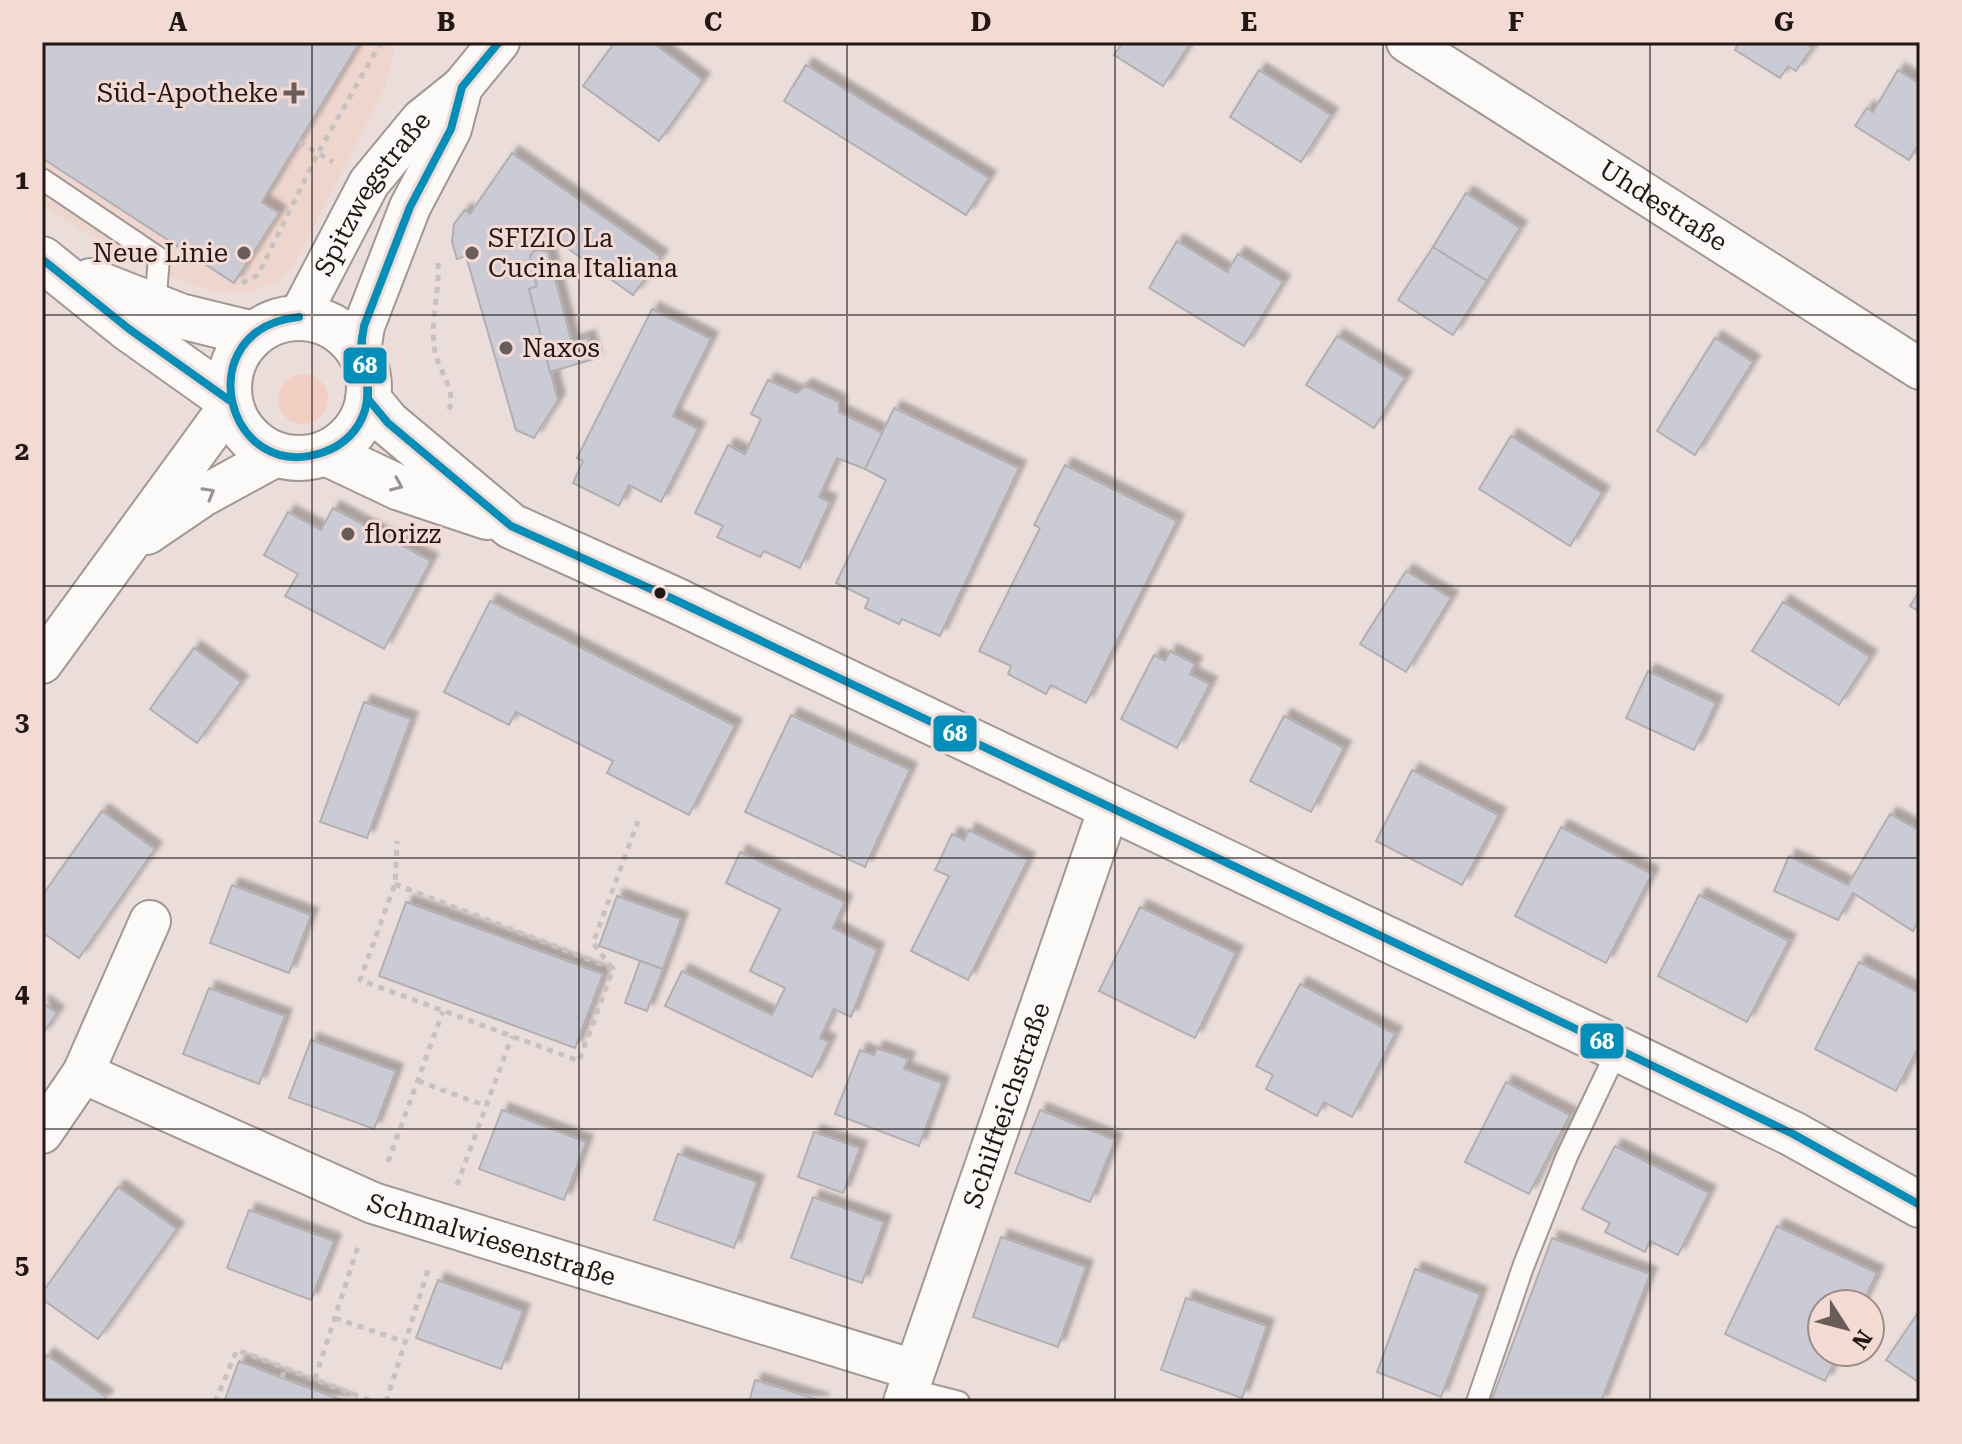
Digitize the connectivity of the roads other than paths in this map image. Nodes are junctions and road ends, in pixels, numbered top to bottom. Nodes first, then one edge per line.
1 (499, 42) edge
2 (1407, 42) edge
3 (462, 87) junction
4 (42, 179) edge
5 (48, 263) edge
6 (155, 306) junction
7 (299, 317) junction
8 (253, 334) junction
9 (360, 352) junction
10 (1920, 369) edge
11 (368, 399) junction
12 (230, 403) junction
13 (326, 453) junction
14 (278, 455) junction
15 (511, 526) junction
16 (121, 552) junction
17 (42, 663) edge
18 (1109, 808) junction
19 (150, 921) dead end
20 (1618, 1049) junction
21 (83, 1073) junction
22 (42, 1133) edge
23 (1920, 1205) edge
24 (909, 1387) edge
25 (959, 1402) edge
26 (1477, 1402) edge

1 - 3 street
2 - 10 street, Uhdestraße
3 - 7 street, Spitzwegstraße
3 - 9 street
4 - 6 lane
5 - 6 street
5 - 12 street
6 - 8 street
7 - 8 street
7 - 9 street
8 - 12 street
9 - 11 street
11 - 13 street
11 - 15 street
12 - 14 street
12 - 16 street
13 - 14 street
13 -> 15 street
16 -> 14 street
15 - 18 street
16 - 17 street
18 - 20 street
18 - 24 street, Schilfteichstraße
19 - 21 street
20 - 23 street
20 - 26 lane
21 - 22 street
21 - 24 street, Schmalwiesenstraße
24 - 25 lane

